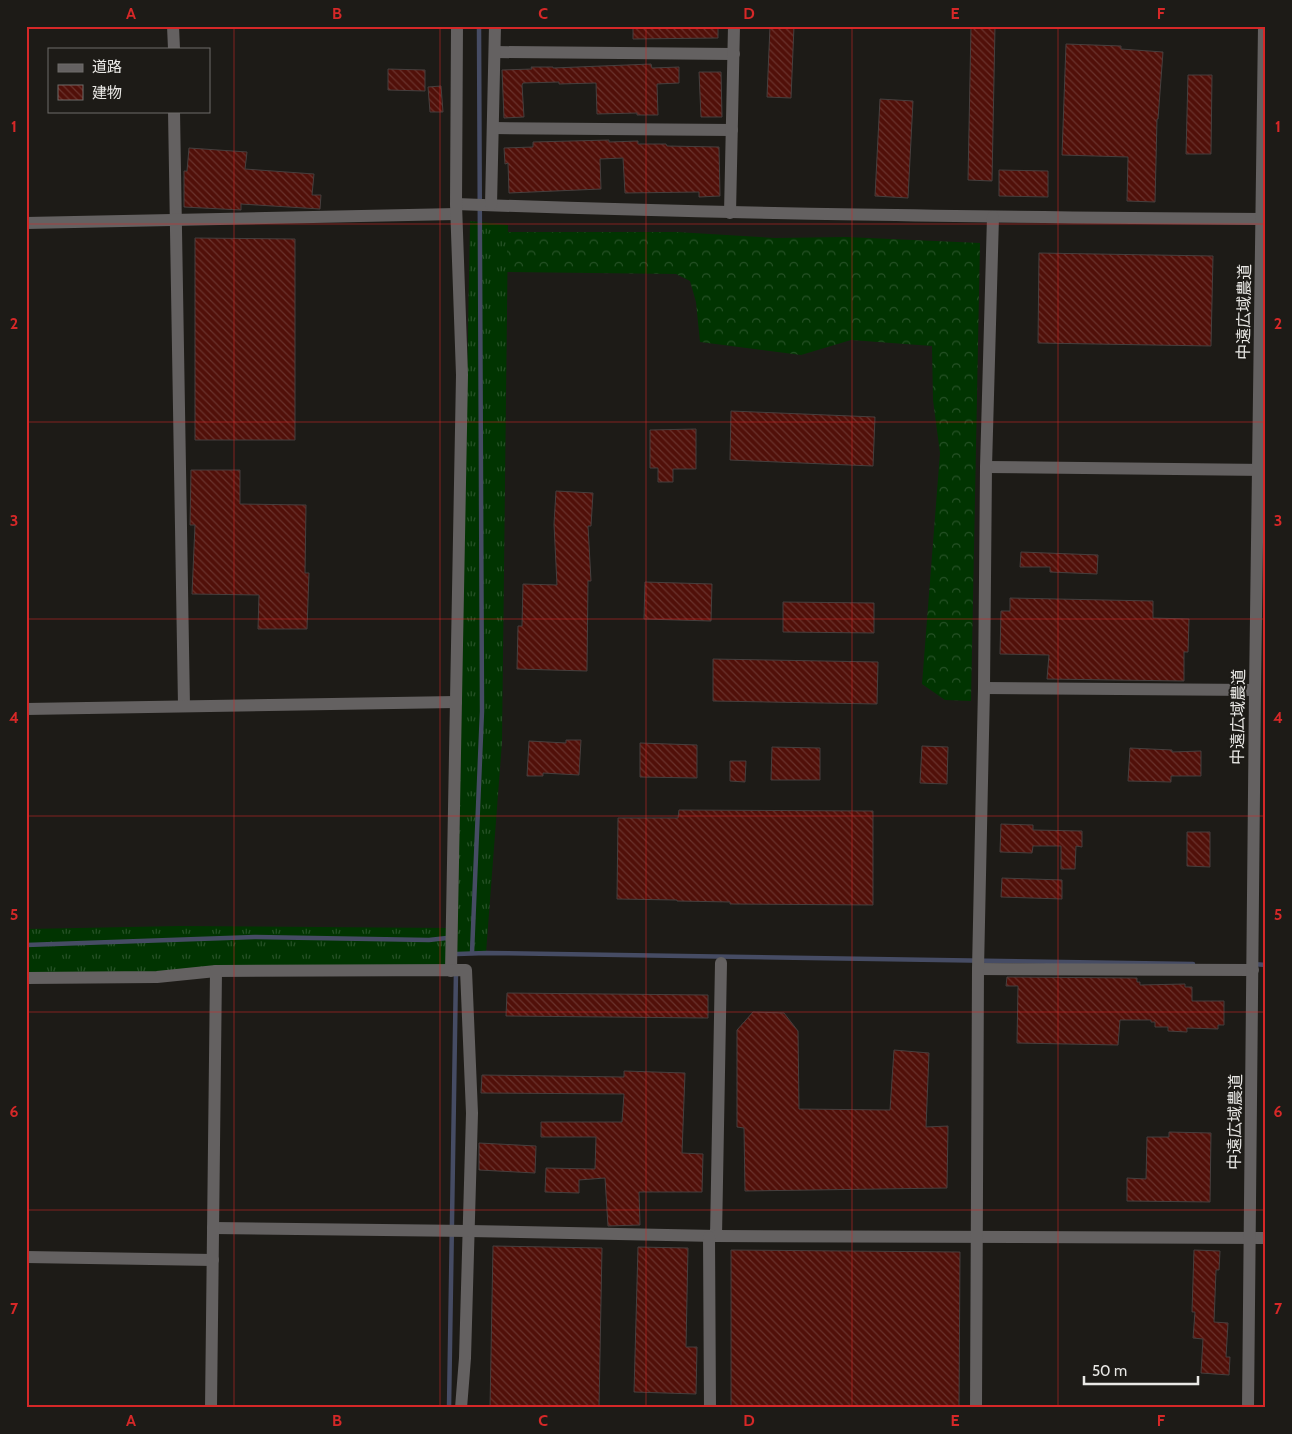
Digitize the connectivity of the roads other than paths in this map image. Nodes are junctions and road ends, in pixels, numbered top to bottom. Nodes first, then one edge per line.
1 (173, 26) edge
2 (457, 26) edge
3 (495, 26) edge
4 (734, 26) edge
5 (1264, 26) edge
6 (174, 48) edge
7 (495, 52) junction
8 (734, 54) junction
9 (174, 112) edge
10 (493, 128) junction
11 (732, 130) junction
12 (492, 205) junction
13 (456, 209) junction
14 (730, 213) junction
15 (993, 217) junction
16 (1262, 219) junction
17 (176, 221) junction
18 (26, 223) edge
19 (986, 467) junction
20 (1262, 470) edge
21 (984, 688) junction
22 (1255, 690) junction
23 (456, 702) junction
24 (184, 706) junction
25 (26, 709) edge
26 (721, 963) dead end
27 (978, 969) junction
28 (216, 971) junction
29 (451, 971) junction
30 (1257, 977) edge
31 (26, 978) edge
32 (213, 1228) junction
33 (469, 1230) junction
34 (976, 1236) junction
35 (712, 1237) junction
36 (1249, 1238) junction
37 (1266, 1238) edge
38 (26, 1257) edge
39 (213, 1260) junction
40 (212, 1408) edge
41 (461, 1408) edge
42 (710, 1408) edge
43 (976, 1408) edge
44 (1248, 1408) edge

1 - 6 street
2 - 13 street
3 - 7 street
4 - 8 street
5 - 16 street, 中遠広域農道
7 - 8 street
7 - 10 street
8 - 11 street
9 - 17 street
10 - 11 street
10 - 12 street
11 - 14 street
12 - 13 street
12 - 14 street
13 - 17 street
13 - 23 street
14 - 15 street
15 - 16 street
15 - 19 street
16 - 20 street, 中遠広域農道
17 - 18 street
17 - 24 street
19 - 20 street
19 - 21 street
20 - 22 street, 中遠広域農道
21 - 22 street
21 - 27 street
22 - 30 street, 中遠広域農道
23 - 24 street
23 - 29 street
24 - 25 street
26 - 35 street
27 - 30 street
27 - 34 street
28 - 29 street
28 - 31 street
28 - 32 street
29 - 33 street
30 - 36 street, 中遠広域農道
32 - 33 street
32 - 39 street
33 - 35 street
33 - 41 street
34 - 35 street
34 - 36 street
34 - 43 street
35 - 42 street
36 - 37 street
36 - 44 street, 中遠広域農道
38 - 39 street
39 - 40 street

